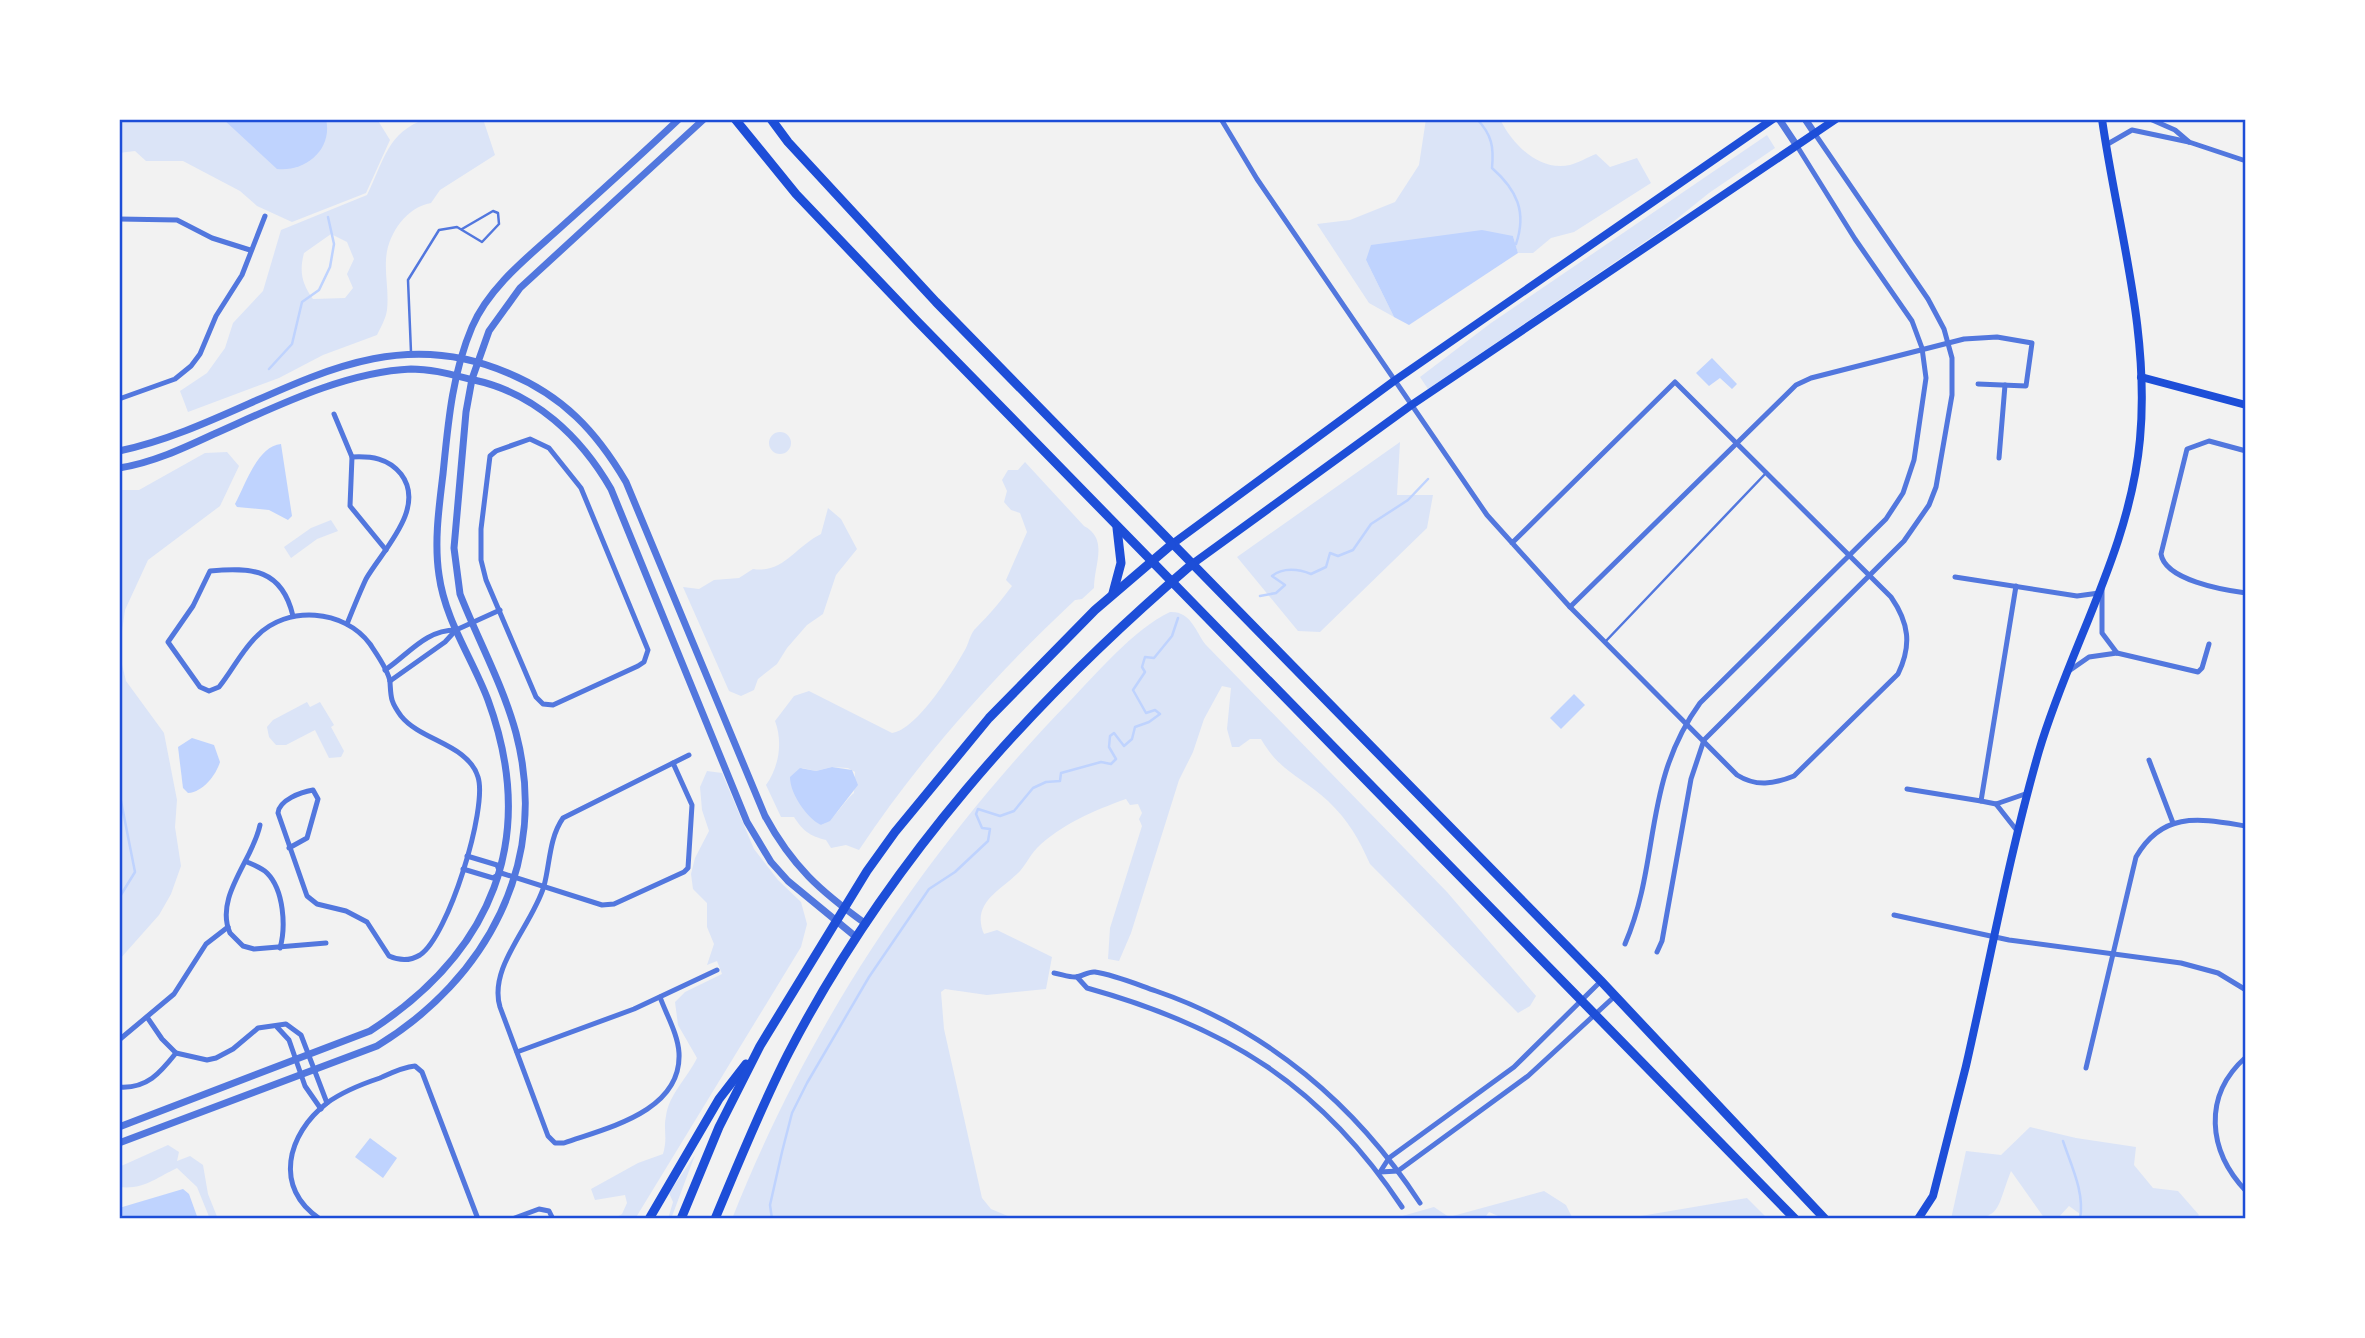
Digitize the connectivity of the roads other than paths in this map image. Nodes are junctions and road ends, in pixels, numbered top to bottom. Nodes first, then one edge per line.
1 (679, 119) edge
2 (704, 119) edge
3 (735, 119) edge
4 (771, 119) edge
5 (1221, 119) edge
6 (1773, 119) edge
7 (1779, 119) edge
8 (1805, 119) edge
9 (1836, 119) edge
10 (2102, 119) edge
11 (2150, 119) edge
12 (1815, 134) junction
13 (2189, 142) junction
14 (2106, 145) junction
15 (1797, 146) junction
16 (2246, 162) edge
17 (265, 216) dead end
18 (119, 219) edge
19 (462, 229) junction
20 (250, 250) junction
21 (1948, 342) junction
22 (1922, 348) junction
23 (411, 352) junction
24 (461, 358) junction
25 (477, 362) junction
26 (455, 375) junction
27 (2141, 377) junction
28 (472, 379) junction
29 (1394, 381) junction
30 (1978, 384) dead end
31 (296, 385) junction
32 (2006, 385) junction
33 (302, 397) junction
34 (119, 399) edge
35 (2246, 405) edge
36 (1410, 406) junction
37 (334, 414) dead end
38 (1736, 443) junction
39 (119, 451) edge
40 (2246, 451) edge
41 (352, 457) junction
42 (1999, 458) dead end
43 (119, 468) edge
44 (1766, 473) junction
45 (1117, 526) junction
46 (1512, 544) junction
47 (1171, 545) junction
48 (386, 550) junction
49 (1849, 556) junction
50 (1152, 562) junction
51 (1191, 565) junction
52 (1869, 575) junction
53 (1955, 577) dead end
54 (1171, 582) junction
55 (2016, 586) junction
56 (2100, 589) junction
57 (2246, 593) edge
58 (1113, 594) junction
59 (1570, 607) junction
60 (500, 610) junction
61 (293, 616) junction
62 (471, 622) junction
63 (347, 624) junction
64 (456, 630) junction
65 (1605, 642) junction
66 (2209, 644) dead end
67 (2117, 653) junction
68 (385, 670) junction
69 (2064, 675) junction
70 (390, 681) junction
71 (1686, 723) junction
72 (1704, 740) junction
73 (690, 755) dead end
74 (2149, 760) dead end
75 (673, 763) junction
76 (1907, 789) dead end
77 (2028, 793) junction
78 (1981, 801) junction
79 (1996, 804) junction
80 (2173, 823) junction
81 (260, 825) dead end
82 (2246, 826) edge
83 (2018, 832) junction
84 (289, 848) junction
85 (467, 856) junction
86 (247, 862) junction
87 (463, 869) junction
88 (501, 873) junction
89 (515, 878) junction
90 (544, 887) junction
91 (844, 908) junction
92 (1894, 915) dead end
93 (836, 922) junction
94 (866, 924) junction
95 (228, 928) junction
96 (1994, 935) junction
97 (856, 937) junction
98 (326, 943) dead end
99 (1625, 944) dead end
100 (281, 948) junction
101 (1657, 952) dead end
102 (2112, 954) junction
103 (717, 970) dead end
104 (1054, 972) dead end
105 (1077, 977) junction
106 (1601, 981) junction
107 (2246, 990) edge
108 (1615, 996) junction
109 (660, 997) junction
110 (1582, 1001) junction
111 (1595, 1015) junction
112 (147, 1017) junction
113 (277, 1027) junction
114 (119, 1040) edge
115 (760, 1046) junction
116 (517, 1052) junction
117 (176, 1053) junction
118 (309, 1056) junction
119 (2246, 1057) edge
120 (296, 1060) junction
121 (2086, 1068) dead end
122 (314, 1071) junction
123 (301, 1076) junction
124 (119, 1087) edge
125 (327, 1103) junction
126 (321, 1108) junction
127 (119, 1127) edge
128 (119, 1143) edge
129 (1389, 1158) junction
130 (1398, 1171) junction
131 (1380, 1172) junction
132 (2246, 1191) edge
133 (1419, 1203) dead end
134 (1402, 1207) dead end
135 (1925, 1215) edge
136 (320, 1219) edge
137 (478, 1219) edge
138 (512, 1219) edge
139 (553, 1219) edge
140 (649, 1219) edge
141 (681, 1219) edge
142 (715, 1219) edge
143 (1794, 1219) edge
144 (1825, 1219) edge
145 (1918, 1219) edge

1 - 24 street
2 - 25 street
3 - 45 main road
4 - 47 main road
5 - 29 street
6 - 29 main road
7 - 15 street
8 - 12 street
9 - 12 main road
10 - 14 main road
11 - 13 street
12 - 15 main road
12 - 21 street
13 - 14 street
13 - 16 street
14 - 27 main road
15 - 22 street
15 - 36 main road
17 - 20 street
18 - 20 street
19 - 19 lane
19 - 23 lane
20 - 34 street
21 - 22 street
21 - 32 street
21 - 52 street
22 - 38 street
22 - 49 street
23 - 24 street
23 - 31 street
24 - 25 street
24 - 26 street
25 - 28 street
25 - 91 street
26 - 28 street
26 - 33 street
26 - 64 street
27 - 35 main road
27 - 56 main road
28 - 62 street
28 - 93 street
29 - 36 street
29 - 47 main road
30 - 32 street
31 - 33 street
31 - 39 street
32 - 42 street
33 - 43 street
36 - 46 street
36 - 51 main road
37 - 41 street
38 - 44 street
38 - 46 street
38 - 59 street
40 - 57 street
41 - 48 street
41 - 48 street
44 - 49 street
44 - 65 lane
45 - 50 main road
45 - 58 main road
46 - 59 street
47 - 50 main road
47 - 51 main road
48 - 63 street
49 - 52 street
49 - 71 street
50 - 54 main road
50 - 58 main road
51 - 54 main road
51 - 106 main road
52 - 72 street
52 - 72 street
53 - 55 street
54 - 94 main road
54 - 110 main road
55 - 56 street
55 - 78 street
56 - 67 street
56 - 69 main road
58 - 91 main road
59 - 65 street
60 - 60 street
60 - 62 street
61 - 61 street
61 - 63 street
62 - 64 street
62 - 89 street
63 - 68 street
64 - 68 street
64 - 70 street
64 - 88 street
65 - 71 street
66 - 67 street
67 - 69 street
68 - 70 street
69 - 77 main road
70 - 85 street
71 - 72 street
71 - 99 street
72 - 101 street
73 - 75 street
74 - 80 street
75 - 90 street
75 - 90 street
76 - 78 street
77 - 79 street
77 - 83 main road
78 - 79 street
79 - 83 street
80 - 82 street
80 - 102 street
81 - 86 street
83 - 96 main road
84 - 84 street
84 - 87 street
85 - 87 street
85 - 88 street
86 - 95 street
86 - 100 street
87 - 88 street
88 - 89 street
88 - 118 street
89 - 90 street
89 - 122 street
90 - 116 street
91 - 93 main road
91 - 94 street
92 - 96 street
93 - 97 street
93 - 115 main road
94 - 97 main road
95 - 100 street
95 - 112 street
96 - 102 street
96 - 135 main road
97 - 142 main road
98 - 100 street
102 - 107 street
102 - 121 street
103 - 109 street
104 - 105 street
105 - 129 street
105 - 131 street
106 - 108 main road
106 - 110 street
108 - 111 street
108 - 144 main road
109 - 116 street
109 - 116 street
110 - 111 main road
110 - 129 street
111 - 130 street
111 - 143 main road
112 - 114 street
112 - 117 street
113 - 117 street
113 - 118 street
113 - 120 street
115 - 140 main road
115 - 141 main road
117 - 124 street
118 - 120 street
118 - 122 street
119 - 132 street
120 - 123 street
120 - 127 street
122 - 123 street
122 - 125 street
123 - 126 street
123 - 128 street
125 - 126 street
125 - 137 street
126 - 136 street
129 - 130 street
129 - 131 street
130 - 131 street
130 - 133 street
131 - 134 street
135 - 145 main road
138 - 139 street

